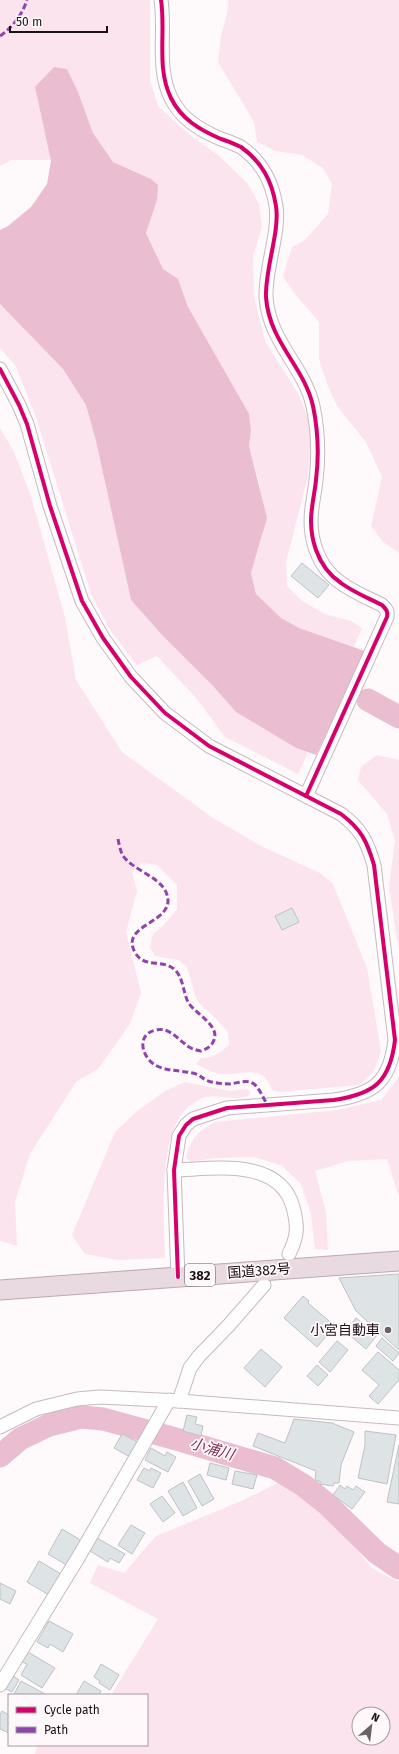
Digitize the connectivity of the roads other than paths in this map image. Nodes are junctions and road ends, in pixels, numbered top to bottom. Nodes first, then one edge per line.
1 (161, 0) edge
2 (0, 369) edge
3 (306, 796) junction
4 (174, 1170) junction
5 (289, 1254) dead end
6 (399, 1261) edge
7 (178, 1277) junction
8 (264, 1285) dead end
9 (0, 1290) edge
10 (174, 1401) junction
11 (399, 1418) edge
12 (0, 1427) edge
13 (0, 1685) edge

1 - 3 street
2 - 3 street
3 - 4 street
4 - 5 street
4 - 7 street
6 - 7 highway, 国道382号 / 382
7 - 9 highway, 国道382号 / 382
8 - 10 street
10 - 11 street
10 - 12 street
10 - 13 street

